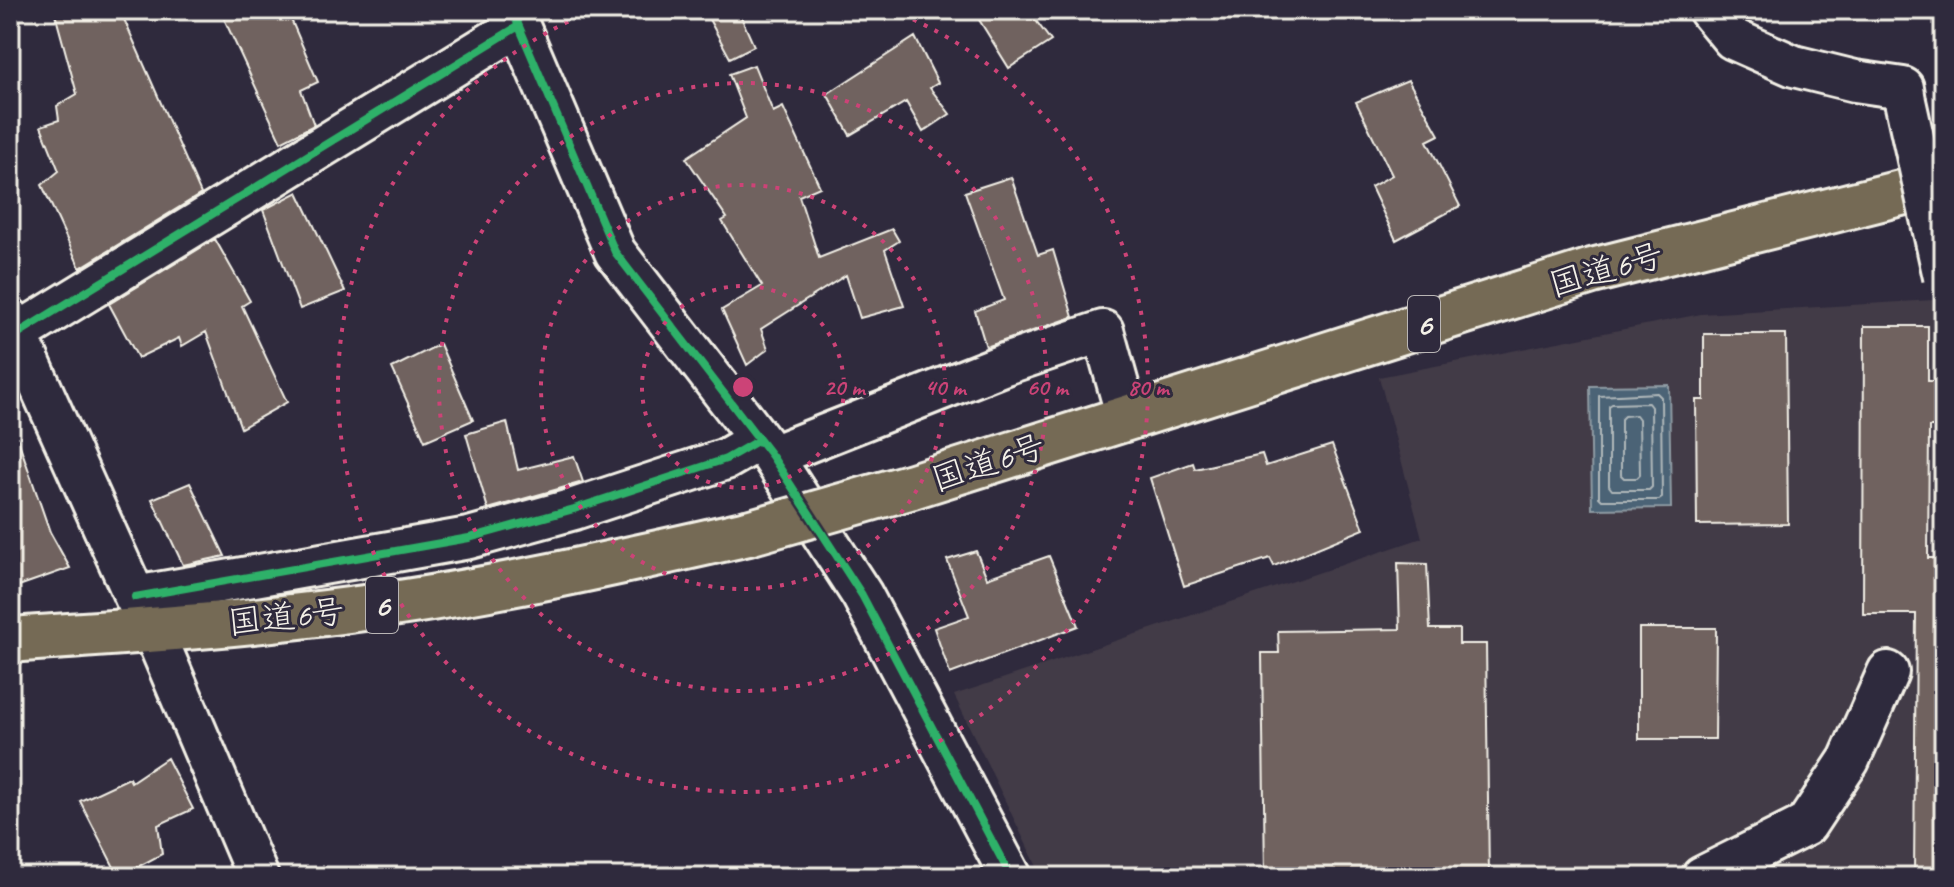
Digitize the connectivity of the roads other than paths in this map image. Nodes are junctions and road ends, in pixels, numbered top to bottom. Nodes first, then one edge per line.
1 (1709, 10) edge
2 (514, 18) edge
3 (1944, 182) edge
4 (1944, 277) edge
5 (13, 326) edge
6 (1127, 417) junction
7 (766, 448) junction
8 (144, 614) junction
9 (10, 640) edge
10 (1888, 672) dead end
11 (258, 877) edge
12 (1011, 877) edge
13 (1702, 877) edge

1 - 4 street, bridge
2 - 5 street
2 - 7 street
3 - 6 highway, 国道6号 / 6
5 - 8 street
6 - 7 street
6 - 8 highway, 国道6号 / 6, bridge
7 - 8 street
7 - 12 street
8 - 9 highway, 国道6号 / 6
8 - 11 street
10 - 13 street

